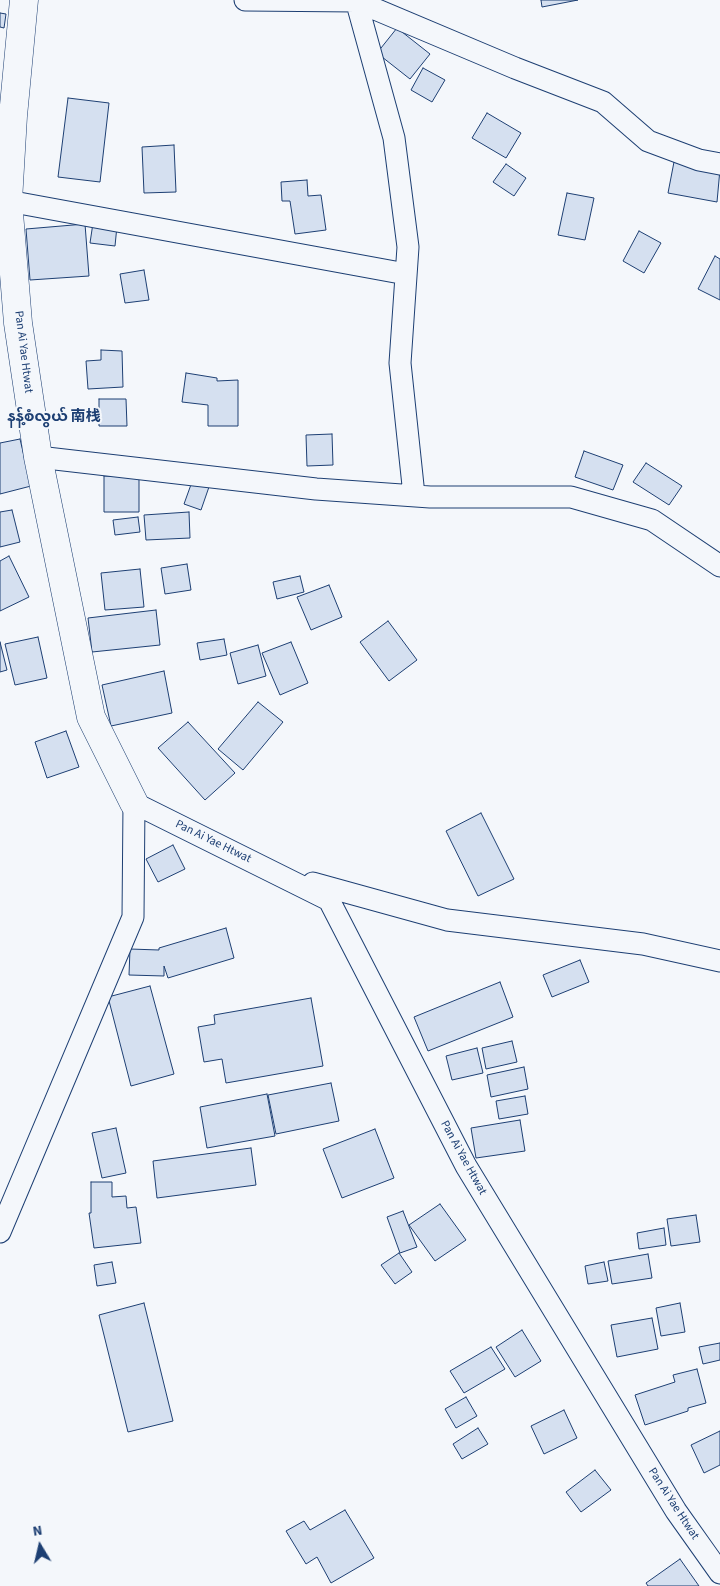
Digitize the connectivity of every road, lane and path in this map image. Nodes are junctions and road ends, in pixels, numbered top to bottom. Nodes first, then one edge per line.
1 (24, 0) edge
2 (245, 0) edge
3 (356, 1) edge
4 (720, 164) edge
5 (8, 202) junction
6 (406, 274) junction
7 (9, 318) edge
8 (38, 457) junction
9 (414, 495) junction
10 (720, 566) edge
11 (134, 803) junction
12 (277, 873) junction
13 (720, 961) edge
14 (0, 1232) edge
15 (720, 1574) edge

1 - 5 street, Pan Ai Yae Htwat
2 - 3 street
3 - 4 street
3 - 6 street
5 - 6 street
5 - 7 street, Pan Ai Yae Htwat
6 - 9 street
7 - 8 street, Pan Ai Yae Htwat
8 - 9 street
8 - 11 street, Pan Ai Yae Htwat
9 - 10 street
11 - 12 street, Pan Ai Yae Htwat
11 - 14 street
12 - 13 street
12 - 15 street, Pan Ai Yae Htwat

